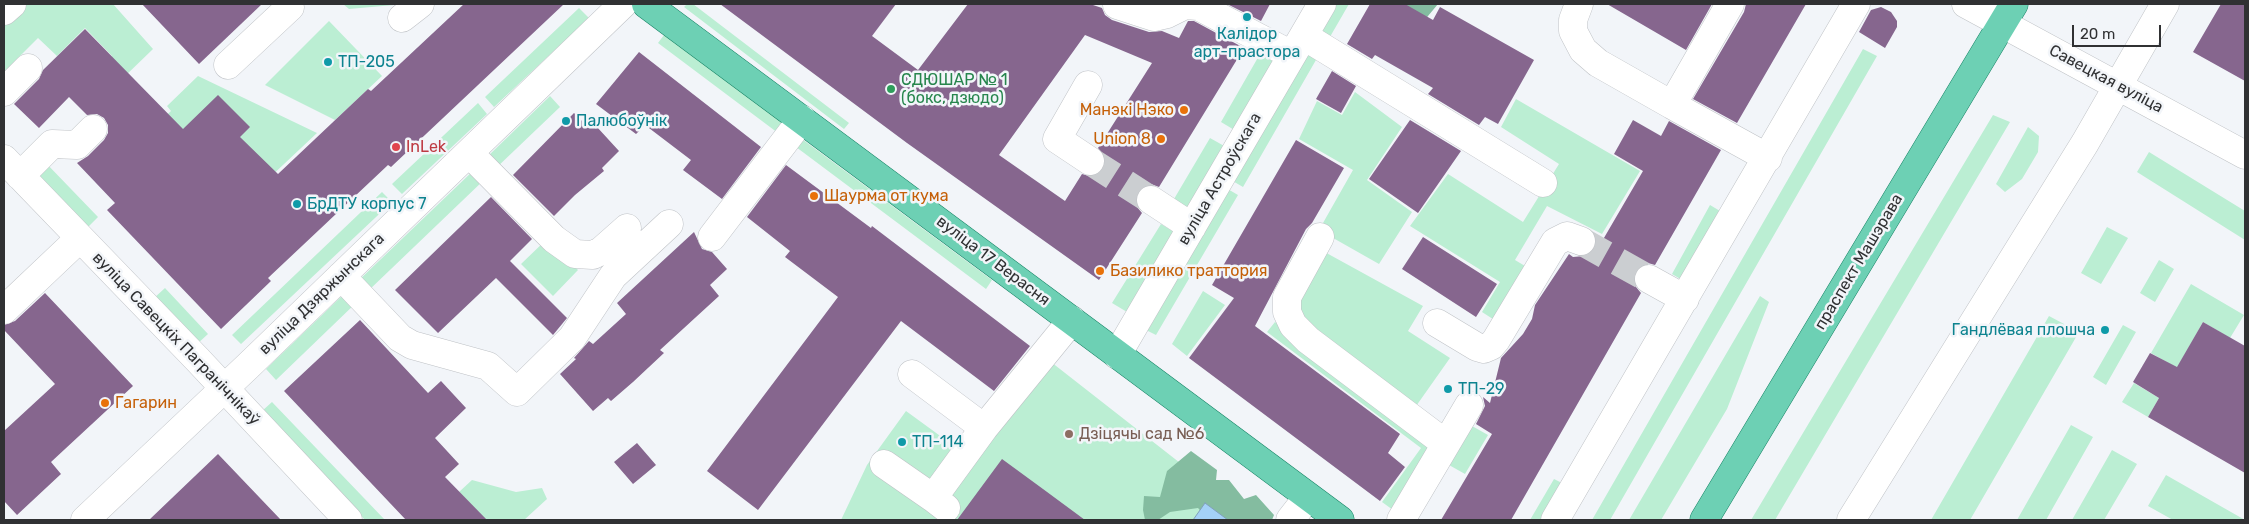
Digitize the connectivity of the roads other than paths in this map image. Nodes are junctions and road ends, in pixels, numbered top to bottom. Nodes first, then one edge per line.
1 (12, 4) edge
2 (286, 4) edge
3 (623, 4) edge
4 (646, 4) edge
5 (1322, 4) edge
6 (1579, 4) edge
7 (1730, 4) edge
8 (1856, 4) edge
9 (1966, 4) edge
10 (2165, 4) edge
11 (1117, 5) dead end
12 (4, 11) edge
13 (2008, 14) edge
14 (1298, 45) junction
15 (228, 65) dead end
16 (28, 68) dead end
17 (1088, 84) dead end
18 (2119, 87) junction
19 (4, 92) edge
20 (1672, 105) junction
21 (802, 119) junction
22 (93, 129) dead end
23 (469, 153) junction
24 (2245, 155) edge
25 (1768, 158) junction
26 (1090, 161) tunnel mouth
27 (12, 168) edge
28 (1542, 183) dead end
29 (1150, 200) tunnel mouth
30 (669, 224) dead end
31 (1192, 227) junction
32 (627, 228) dead end
33 (712, 237) dead end
34 (1320, 237) dead end
35 (80, 238) junction
36 (1581, 241) tunnel mouth
37 (340, 276) junction
38 (1649, 279) tunnel mouth
39 (1685, 299) junction
40 (4, 310) edge
41 (1072, 320) junction
42 (1437, 323) dead end
43 (1117, 355) junction
44 (912, 374) dead end
45 (224, 388) junction
46 (1469, 405) dead end
47 (984, 428) junction
48 (1446, 444) junction
49 (884, 464) dead end
50 (1308, 496) junction
51 (85, 520) edge
52 (348, 520) edge
53 (1290, 520) edge
54 (1340, 520) edge
55 (1402, 520) edge
56 (1555, 520) edge
57 (1704, 520) edge
58 (1851, 520) edge

1 - 12 street
2 - 15 street
3 - 23 street, вуліца Дзяржынскага
4 - 21 main road, вуліца 17 Верасня
5 - 14 street, вуліца Астроўскага
6 - 20 street
7 - 20 street
8 - 25 street
9 - 13 street, Савецкая вуліца
10 - 18 street
11 - 14 street
13 - 18 street, Савецкая вуліца
13 - 57 main road, праспект Машэрава
14 - 28 street
14 - 31 street, вуліца Астроўскага
16 - 19 street
17 - 26 street
18 - 24 street, Савецкая вуліца
18 - 58 street
20 - 25 street
21 - 33 street
21 - 41 main road, вуліца 17 Верасня
22 - 27 street
23 - 32 street
23 - 37 street, вуліца Дзяржынскага
25 - 39 street
27 - 35 street, вуліца Савецкіх Пагранічнікаў
29 - 31 street
30 - 37 street
31 - 43 street, вуліца Астроўскага
34 - 48 street
35 - 40 street
35 - 45 street, вуліца Савецкіх Пагранічнікаў
36 - 42 street
37 - 45 street, вуліца Дзяржынскага
38 - 39 street
39 - 56 street
41 - 43 main road, вуліца 17 Верасня
41 - 47 street
43 - 50 main road, вуліца 17 Верасня
44 - 47 street
45 - 51 street, вуліца Дзяржынскага
45 - 52 street, вуліца Савецкіх Пагранічнікаў
46 - 48 street
47 - 49 street
48 - 55 street
50 - 53 street
50 - 54 main road, вуліца 17 Верасня

